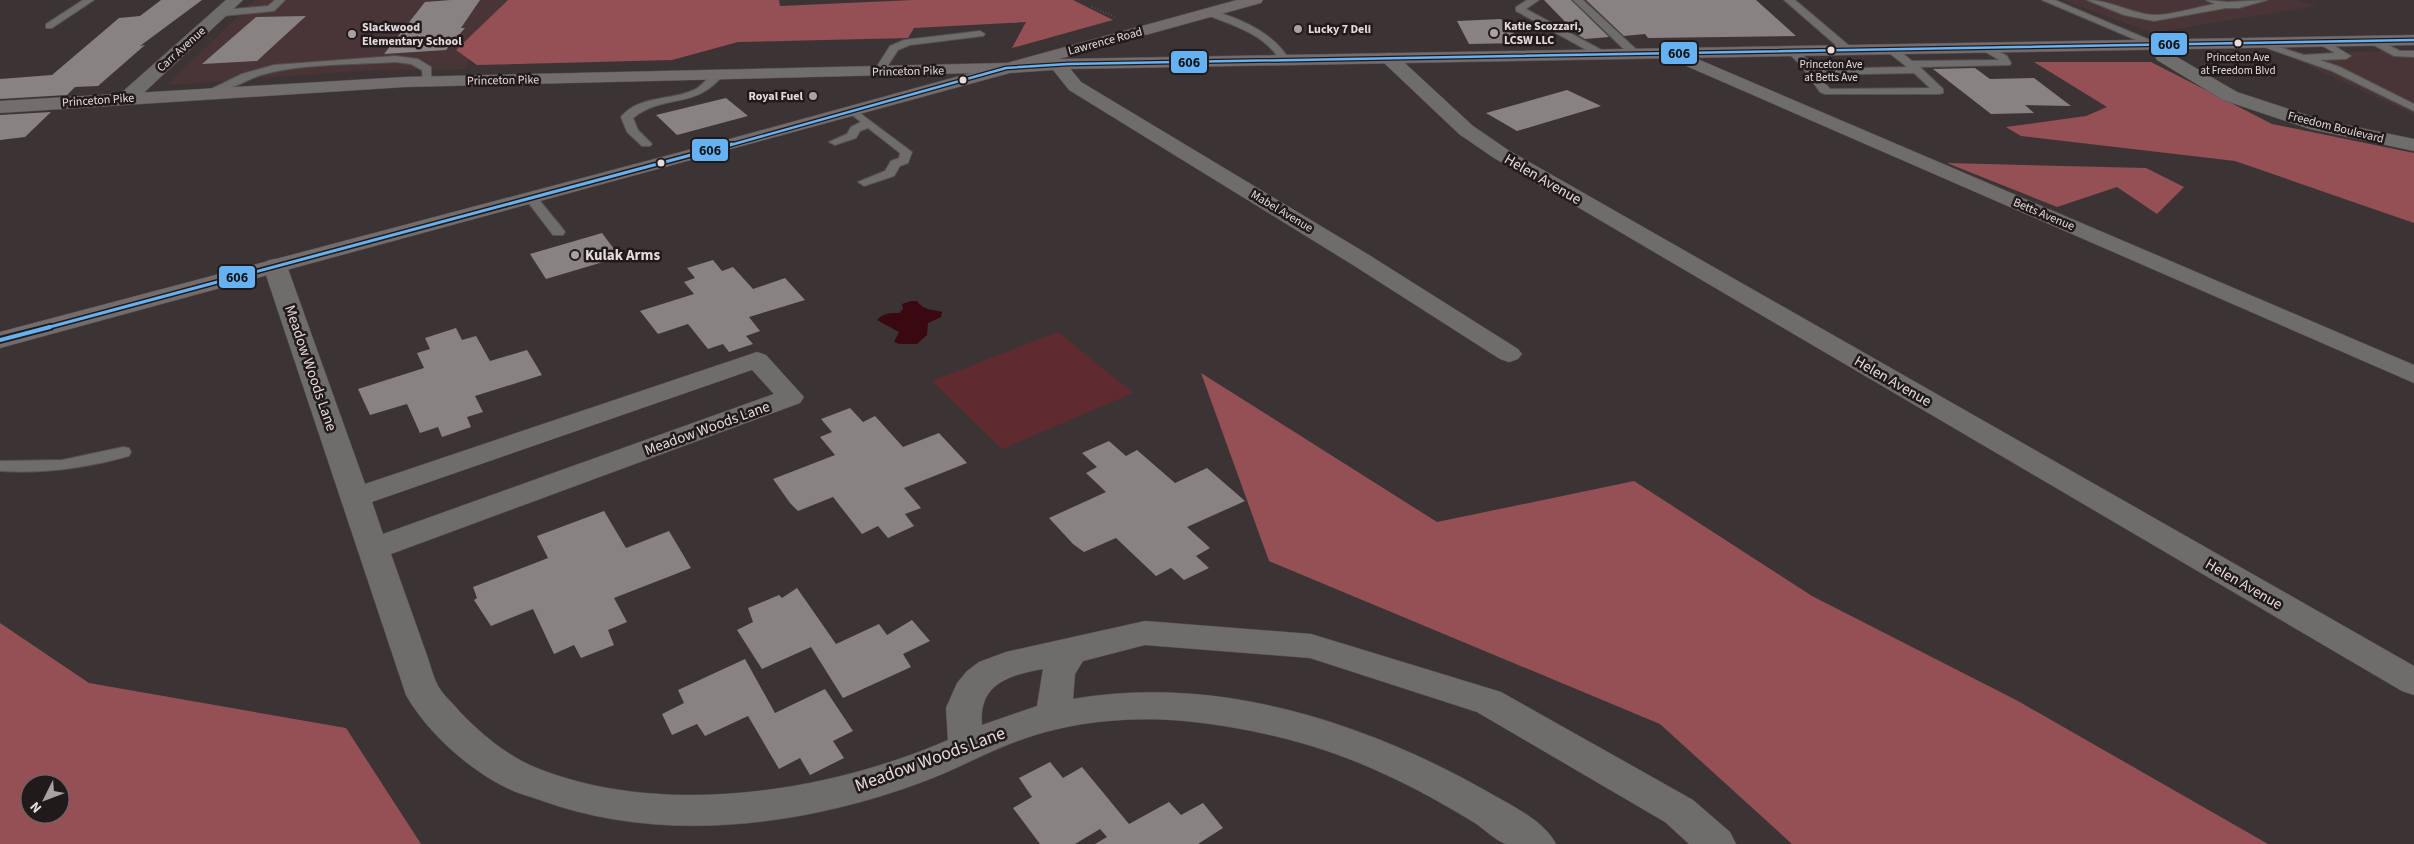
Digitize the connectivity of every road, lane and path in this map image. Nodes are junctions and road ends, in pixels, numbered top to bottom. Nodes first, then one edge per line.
1 (89, 0) edge
2 (235, 0) edge
3 (280, 0) edge
4 (1255, 0) edge
5 (1534, 0) edge
6 (1578, 0) edge
7 (1789, 0) edge
8 (2046, 0) edge
9 (2092, 0) edge
10 (2211, 0) edge
11 (2262, 0) edge
12 (2226, 5) junction
13 (1092, 7) dead end
14 (222, 13) junction
15 (1210, 13) junction
16 (1116, 18) dead end
17 (49, 26) dead end
18 (1140, 32) junction
19 (980, 34) dead end
20 (2414, 40) edge
21 (2374, 41) junction
22 (2323, 42) junction
23 (2258, 43) junction
24 (2159, 46) junction
25 (1988, 49) junction
26 (1892, 50) junction
27 (1849, 51) junction
28 (1792, 52) junction
29 (1635, 54) junction
30 (1674, 54) junction
31 (2414, 54) edge
32 (1604, 55) junction
33 (1389, 58) junction
34 (2302, 58) junction
35 (1280, 60) junction
36 (1219, 62) junction
37 (1058, 65) junction
38 (1914, 67) junction
39 (1006, 68) junction
40 (879, 71) junction
41 (1809, 72) junction
42 (718, 75) junction
43 (127, 98) junction
44 (0, 107) edge
45 (2414, 108) edge
46 (861, 117) junction
47 (835, 142) dead end
48 (646, 144) dead end
49 (2414, 146) edge
50 (864, 182) dead end
51 (531, 198) junction
52 (558, 232) dead end
53 (275, 266) junction
54 (0, 340) edge
55 (1509, 354) dead end
56 (2414, 375) edge
57 (123, 452) dead end
58 (0, 466) edge
59 (356, 497) junction
60 (374, 549) junction
61 (1072, 651) junction
62 (2414, 682) edge
63 (1054, 717) junction
64 (967, 747) junction
65 (1536, 844) edge
66 (1716, 844) edge

1 - 17 lane
2 - 14 street, Carr Avenue
3 - 14 lane
4 - 15 main road, Lawrence Road
5 - 32 lane
6 - 29 lane
7 - 27 lane
8 - 24 lane
9 - 12 lane
10 - 12 lane
11 - 12 lane
13 - 16 path
14 - 43 street, Carr Avenue
15 - 18 main road, Lawrence Road
15 - 35 lane
18 - 36 main road
18 - 39 main road, Lawrence Road
19 - 40 lane
20 - 21 main road
21 - 22 main road
21 - 31 lane
22 - 23 main road
22 - 34 lane
23 - 24 main road
23 - 34 lane
24 - 25 main road
24 - 49 street, Freedom Boulevard
25 - 26 main road
25 - 38 lane
26 - 27 main road
26 - 38 lane
27 - 28 main road
28 - 30 main road
28 - 41 lane
29 - 30 main road
29 - 32 main road
30 - 56 street, Betts Avenue
32 - 33 main road
33 - 35 main road
33 - 62 street, Helen Avenue
34 - 45 lane
35 - 36 main road
36 - 37 main road
37 - 39 main road
37 - 55 street, Mabel Avenue
38 - 41 lane
38 - 41 lane
39 - 40 main road, Princeton Pike
39 - 46 main road, Lawrence Road
40 - 42 main road, Princeton Pike
42 - 43 main road, Princeton Pike
42 - 48 lane
43 - 44 main road, Princeton Pike
46 - 47 lane
46 - 50 lane
46 - 51 main road, Lawrence Road
51 - 52 lane
51 - 53 main road, Lawrence Road
53 - 54 main road, Lawrence Road
53 - 59 street, Meadow Woods Lane
57 - 58 lane
59 - 60 street, Meadow Woods Lane
59 - 60 street, Meadow Woods Lane
60 - 64 street, Meadow Woods Lane
61 - 63 street
61 - 64 street
61 - 66 street
63 - 64 street, Meadow Woods Lane
63 - 65 street, Meadow Woods Lane

